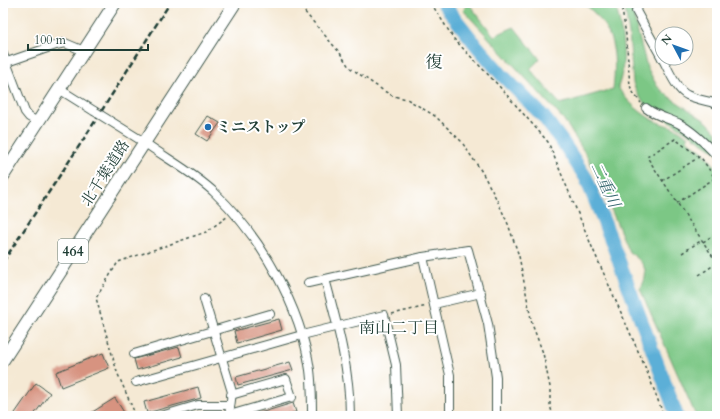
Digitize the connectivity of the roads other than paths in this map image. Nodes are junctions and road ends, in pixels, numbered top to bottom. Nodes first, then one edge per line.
1 (115, 3) edge
2 (234, 3) edge
3 (638, 3) edge
4 (654, 44) edge
5 (84, 51) junction
6 (3, 54) edge
7 (7, 62) junction
8 (666, 66) edge
9 (63, 91) junction
10 (717, 104) edge
11 (646, 108) road end
12 (38, 122) junction
13 (142, 141) junction
14 (717, 156) edge
15 (3, 176) edge
16 (423, 257) junction
17 (325, 279) junction
18 (308, 283) dead end
19 (481, 293) junction
20 (204, 299) dead end
21 (434, 304) junction
22 (270, 314) dead end
23 (338, 326) junction
24 (214, 330) junction
25 (302, 335) junction
26 (134, 354) dead end
27 (222, 357) junction
28 (3, 360) edge
29 (136, 382) dead end
30 (231, 395) junction
31 (230, 405) junction
32 (161, 416) edge
33 (228, 416) edge
34 (312, 416) edge
35 (350, 416) edge
36 (398, 416) edge
37 (450, 416) edge
38 (496, 416) edge

1 - 5 highway
2 - 13 highway, 北千葉道路 / 464
3 - 4 street
5 - 7 street
5 - 9 highway
6 - 7 street
7 - 12 street
8 - 10 street
9 - 12 highway
9 - 13 street, bridge
11 - 14 street
12 - 15 highway
13 - 25 street
13 - 28 highway, 北千葉道路 / 464
16 - 17 street
16 - 19 street
16 - 21 street
17 - 18 street
17 - 23 street
19 - 21 street
19 - 38 street
20 - 24 street
21 - 37 street
22 - 24 street
23 - 25 street
23 - 35 street
23 - 36 street
24 - 26 street
24 - 27 street
25 - 27 street
25 - 34 street
27 - 29 street
27 - 30 street
30 - 31 street
30 - 33 street
31 - 32 street
31 - 33 street

